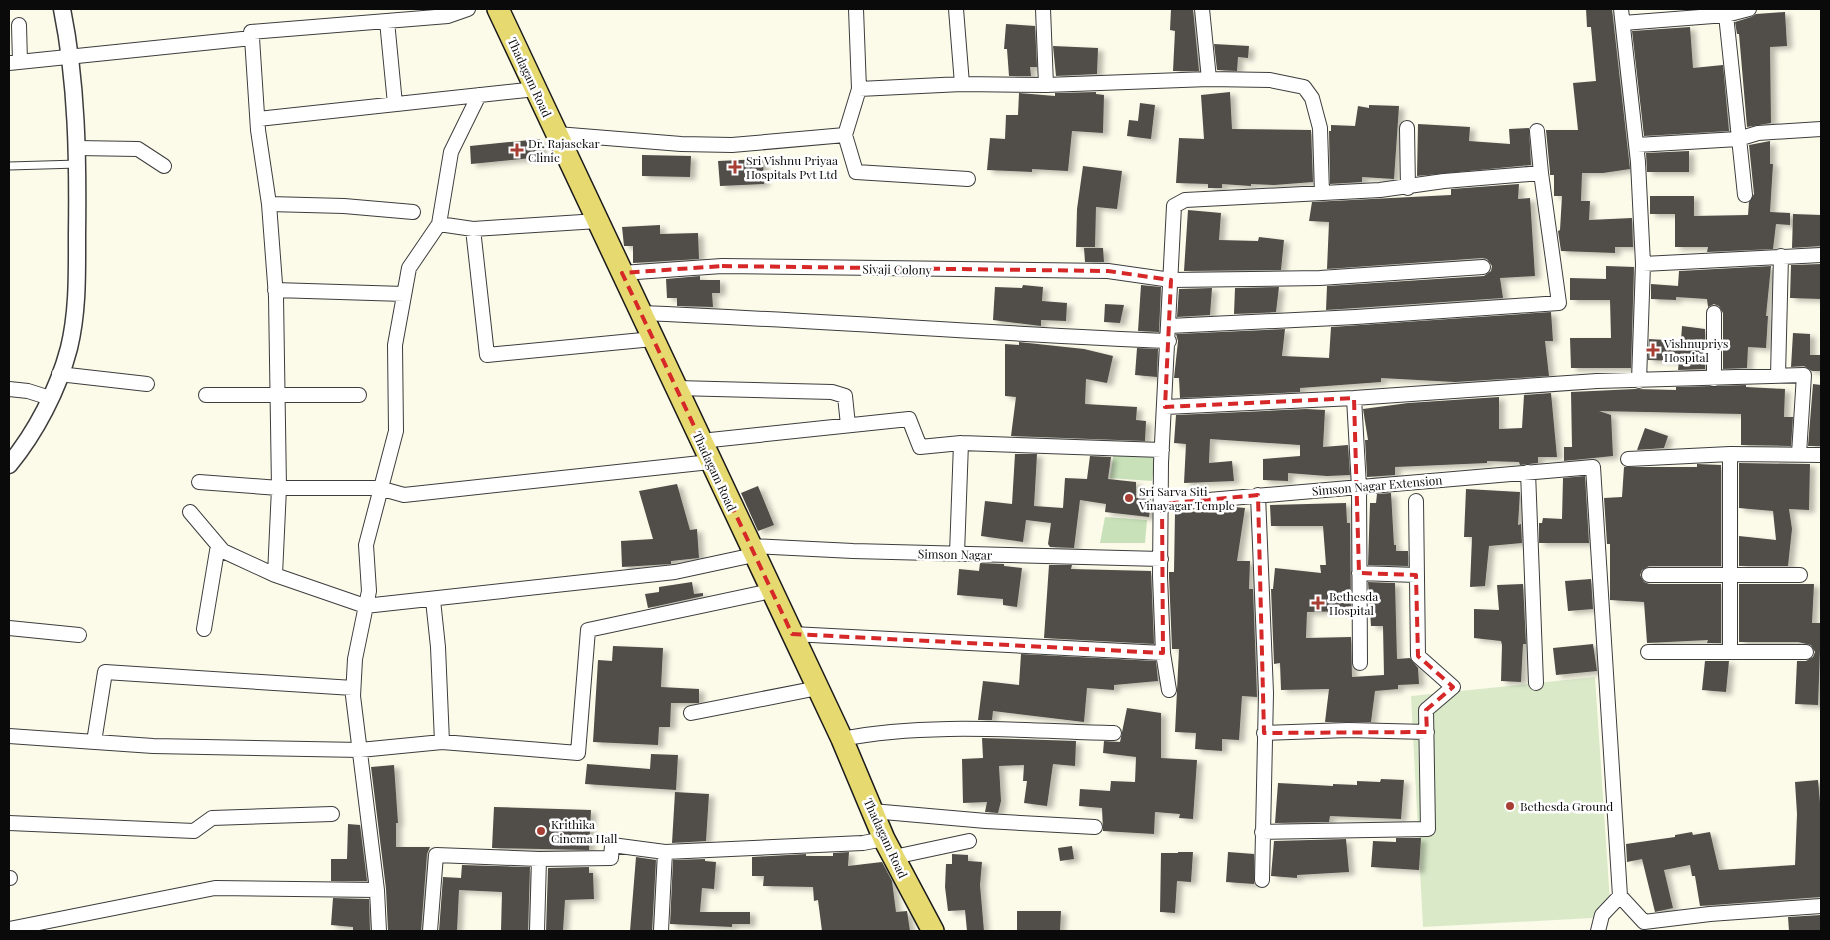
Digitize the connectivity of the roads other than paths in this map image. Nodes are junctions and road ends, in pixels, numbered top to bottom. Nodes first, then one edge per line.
1 (62, 9) edge
2 (468, 9) edge
3 (498, 9) edge
4 (856, 9) edge
5 (956, 9) edge
6 (1043, 9) edge
7 (1202, 9) edge
8 (1621, 9) edge
9 (1748, 9) edge
10 (1726, 15) junction
11 (387, 21) junction
12 (1623, 23) junction
13 (19, 25) dead end
14 (252, 38) junction
15 (72, 56) junction
16 (14, 62) edge
17 (1209, 79) junction
18 (962, 84) junction
19 (1046, 84) junction
20 (536, 89) junction
21 (859, 89) junction
22 (479, 95) junction
23 (395, 104) junction
24 (258, 119) junction
25 (1407, 128) dead end
26 (1821, 129) edge
27 (1537, 131) dead end
28 (557, 134) junction
29 (845, 134) junction
30 (1738, 139) junction
31 (1637, 145) junction
32 (78, 156) junction
33 (9, 166) edge
34 (164, 166) dead end
35 (1541, 173) junction
36 (968, 179) dead end
37 (1408, 188) junction
38 (1322, 194) junction
39 (1745, 195) dead end
40 (269, 204) junction
41 (413, 212) dead end
42 (598, 221) junction
43 (439, 224) junction
44 (473, 229) junction
45 (1821, 255) edge
46 (1781, 256) junction
47 (1643, 264) junction
48 (1483, 267) dead end
49 (622, 273) junction
50 (1171, 280) junction
51 (275, 290) junction
52 (404, 294) junction
53 (1714, 312) dead end
54 (641, 313) junction
55 (1169, 326) junction
56 (653, 339) junction
57 (1168, 341) junction
58 (59, 374) junction
59 (1778, 375) junction
60 (1714, 379) junction
61 (1639, 381) junction
62 (147, 384) dead end
63 (676, 388) junction
64 (9, 389) edge
65 (206, 395) dead end
66 (359, 395) dead end
67 (278, 397) junction
68 (50, 398) junction
69 (1354, 398) junction
70 (1165, 407) junction
71 (848, 425) junction
72 (701, 441) junction
73 (960, 443) junction
74 (1162, 450) junction
75 (1730, 454) junction
76 (1799, 454) junction
77 (1821, 455) edge
78 (1628, 459) dead end
79 (710, 462) junction
80 (9, 465) edge
81 (1528, 472) junction
82 (199, 482) dead end
83 (1359, 487) junction
84 (279, 488) junction
85 (379, 488) junction
86 (1258, 495) junction
87 (1416, 501) dead end
88 (1162, 504) junction
89 (190, 512) dead end
90 (218, 545) junction
91 (752, 550) junction
92 (958, 554) junction
93 (1161, 559) junction
94 (1359, 574) junction
95 (275, 575) junction
96 (1416, 575) junction
97 (1649, 575) dead end
98 (1800, 575) dead end
99 (1730, 576) junction
100 (772, 591) junction
101 (433, 600) junction
102 (366, 606) junction
103 (9, 628) edge
104 (204, 629) dead end
105 (792, 634) junction
106 (79, 635) dead end
107 (1730, 651) junction
108 (1648, 652) dead end
109 (1806, 652) dead end
110 (1163, 653) junction
111 (1360, 663) dead end
112 (1536, 684) dead end
113 (353, 688) junction
114 (818, 688) junction
115 (1169, 690) dead end
116 (691, 714) dead end
117 (1427, 732) junction
118 (1114, 733) dead end
119 (1264, 733) junction
120 (9, 736) edge
121 (842, 739) junction
122 (94, 742) junction
123 (442, 742) junction
124 (360, 750) junction
125 (872, 811) junction
126 (332, 814) dead end
127 (9, 823) edge
128 (1096, 827) dead end
129 (1262, 832) junction
130 (969, 840) dead end
131 (889, 848) junction
132 (665, 852) junction
133 (540, 859) junction
134 (1262, 880) dead end
135 (377, 890) junction
136 (1620, 896) junction
137 (1821, 906) edge
138 (1646, 927) edge
139 (9, 929) edge
140 (380, 931) edge
141 (430, 931) edge
142 (537, 931) edge
143 (661, 931) edge
144 (933, 931) edge
145 (1598, 931) edge

1 - 15 street
2 - 11 street
3 - 20 main road, Thadagam Road
4 - 21 street
5 - 18 street
6 - 19 street
7 - 17 street
8 - 12 street
9 - 10 street
10 - 12 street
10 - 30 street
11 - 14 street
11 - 23 street
12 - 31 street
13 - 16 street
14 - 15 street
14 - 24 street
15 - 16 street
15 - 32 street
17 - 19 street
17 - 38 street
18 - 19 street
18 - 21 street
20 - 22 street
20 - 28 main road, Thadagam Road
21 - 29 street
22 - 23 street
22 - 43 street
23 - 24 street
24 - 40 street
25 - 37 street
26 - 30 street
27 - 35 street
28 - 29 street
28 - 42 main road, Thadagam Road
29 - 36 street
30 - 31 street
30 - 39 street
31 - 47 street
32 - 33 lane
32 - 34 street
32 - 58 street
35 - 37 street
35 - 55 street
37 - 38 street
38 - 50 street
40 - 41 street
40 - 51 street
42 - 44 street
42 - 49 main road, Thadagam Road
43 - 44 street
43 - 52 street
44 - 56 street
45 - 46 street
46 - 47 street
46 - 59 street
47 - 61 street
48 - 50 street, Sivaji Colony
49 - 50 street, Sivaji Colony
49 - 54 main road, Thadagam Road
50 - 55 street
51 - 52 street
51 - 67 street
52 - 85 street
53 - 60 street
54 - 56 main road, Thadagam Road
54 - 57 street
55 - 57 street
56 - 63 main road, Thadagam Road
57 - 70 street
58 - 62 street
58 - 68 street
59 - 60 street
59 - 76 street
60 - 61 street
61 - 69 street
63 - 71 street
63 - 72 main road, Thadagam Road
64 - 68 street
65 - 67 street
66 - 67 street
67 - 84 street
68 - 80 street
69 - 70 street
69 - 83 street
70 - 74 street
71 - 72 street
71 - 73 street
72 - 79 main road, Thadagam Road
73 - 74 street
73 - 92 street
74 - 88 street
75 - 76 street
75 - 78 street
75 - 99 street
76 - 77 street
79 - 85 street
79 - 91 main road, Thadagam Road
81 - 83 street, Simson Nagar Extension
81 - 112 street
81 - 136 street, Simson Nagar Extension
82 - 84 street
83 - 86 street, Simson Nagar Extension
83 - 94 street
84 - 85 street
84 - 95 street
85 - 102 street
86 - 88 street, Simson Nagar Extension
86 - 119 street
87 - 96 street
88 - 93 street
89 - 90 street
90 - 95 street
90 - 104 street
91 - 92 street, Simson Nagar
91 - 100 main road, Thadagam Road
91 - 101 street, Simson Nagar
92 - 93 street, Simson Nagar
93 - 110 street
94 - 96 street
94 - 111 street
95 - 102 street
96 - 117 street
97 - 99 street
98 - 99 street
99 - 107 street
100 - 105 main road, Thadagam Road
100 - 123 street
101 - 102 street, Simson Nagar
101 - 123 street
102 - 113 street
103 - 106 street
105 - 110 street
105 - 114 main road, Thadagam Road
107 - 108 street
107 - 109 street
110 - 115 street
113 - 122 street
113 - 124 street
114 - 116 street
114 - 121 main road, Thadagam Road
117 - 119 street
117 - 129 street
118 - 121 street
119 - 129 street
120 - 122 street
121 - 125 main road, Thadagam Road
122 - 124 street
123 - 124 street
124 - 135 street
125 - 128 street
125 - 131 main road, Thadagam Road
126 - 127 street
129 - 134 street
130 - 131 street
131 - 132 street
131 - 144 main road, Thadagam Road
132 - 133 street
132 - 143 street
133 - 141 street
133 - 142 street
135 - 139 street
135 - 140 street
136 - 138 street
136 - 145 street
137 - 138 street

